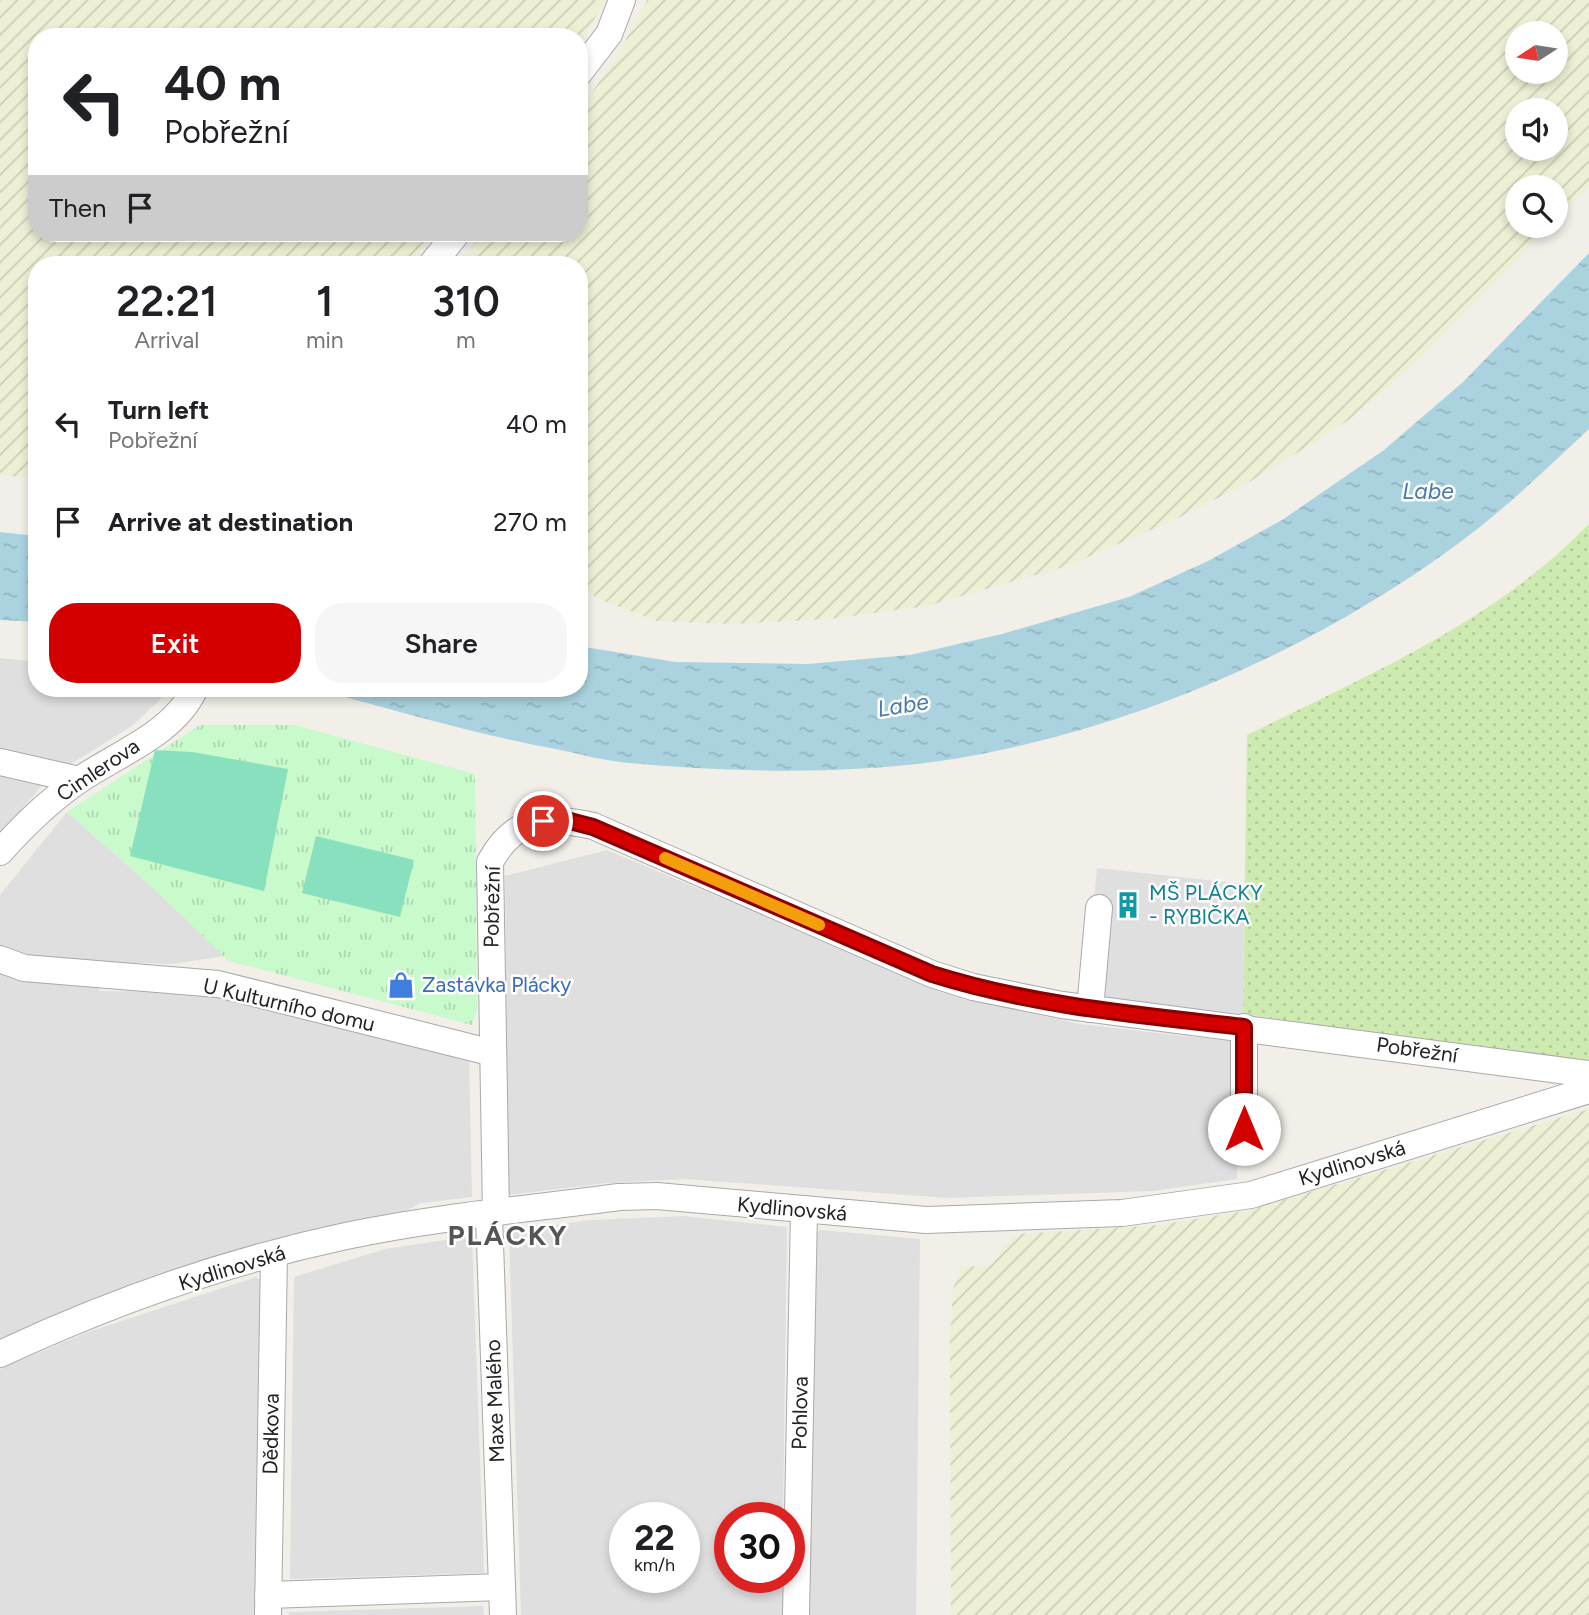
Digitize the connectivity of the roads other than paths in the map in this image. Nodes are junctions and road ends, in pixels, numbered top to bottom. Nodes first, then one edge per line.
1 (622, 0) edge
2 (588, 61) edge
3 (450, 242) edge
4 (438, 256) edge
5 (190, 697) edge
6 (0, 762) edge
7 (79, 780) junction
8 (0, 852) edge
9 (1100, 908) dead end
10 (0, 959) edge
11 (1090, 1009) junction
12 (1244, 1027) junction
13 (493, 1053) junction
14 (1589, 1074) edge
15 (1589, 1090) edge
16 (1244, 1129) dead end
17 (804, 1211) junction
18 (492, 1214) junction
19 (274, 1254) junction
20 (0, 1354) edge
21 (502, 1587) junction
22 (268, 1605) edge
23 (503, 1615) edge
24 (796, 1615) edge

1 - 2 street
3 - 4 street
5 - 7 street, Cimlerova
6 - 7 street
7 - 8 street, Cimlerova
9 - 11 street
10 - 13 street, U Kulturního domu
11 - 12 street, Pobřežní
11 - 13 street, Pobřežní
12 - 14 street, Pobřežní
12 - 16 street
13 - 18 street, Pobřežní
15 - 17 street, Kydlinovská
17 - 18 street, Kydlinovská
17 - 24 street, Pohlova
18 - 19 street, Kydlinovská
18 - 21 street, Maxe Malého
19 - 20 street, Kydlinovská
19 - 22 street, Dědkova
21 - 22 street
21 - 23 street, Maxe Malého

